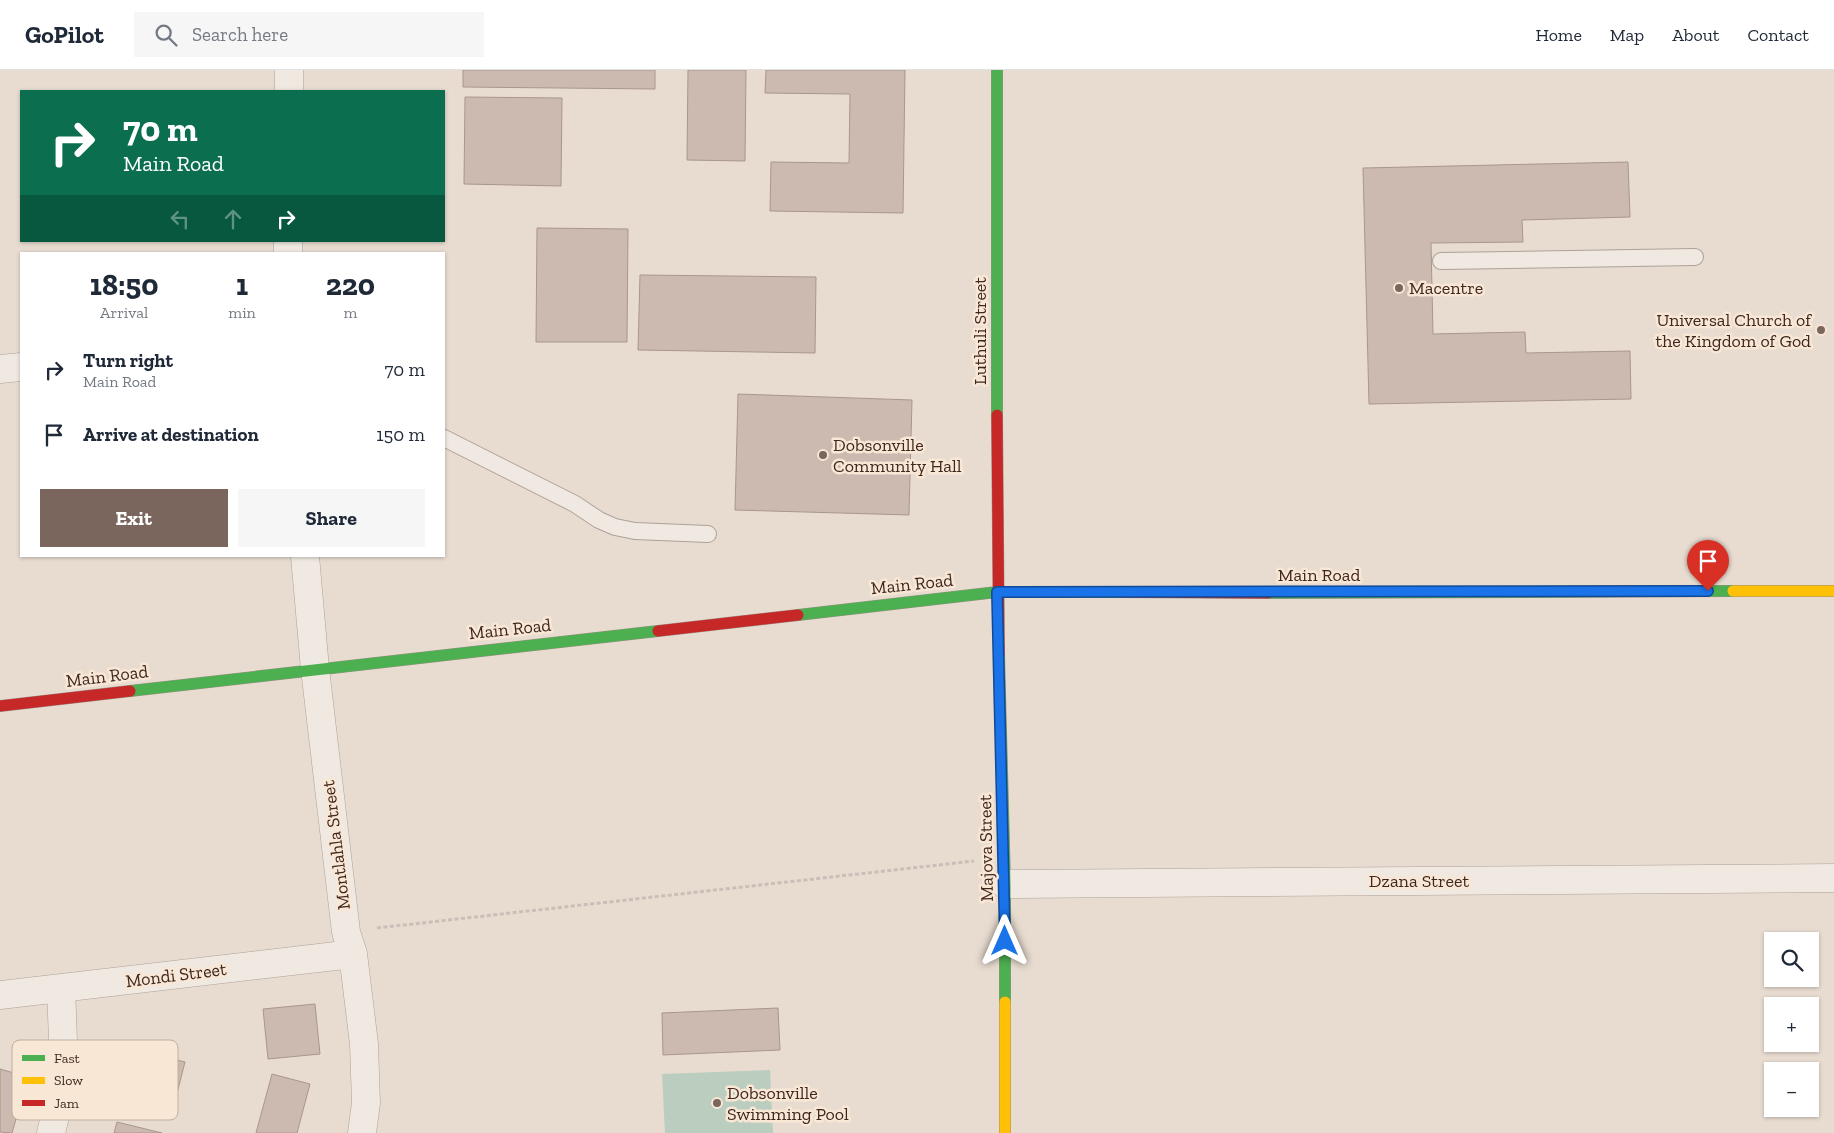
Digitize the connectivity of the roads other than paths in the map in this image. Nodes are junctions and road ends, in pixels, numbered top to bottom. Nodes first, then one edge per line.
1 (289, 70) edge
2 (997, 70) edge
3 (289, 90) edge
4 (1695, 257) dead end
5 (1441, 261) dead end
6 (20, 367) edge
7 (0, 369) edge
8 (445, 439) edge
9 (708, 534) dead end
10 (305, 557) edge
11 (1834, 591) edge
12 (997, 592) junction
13 (315, 669) junction
14 (0, 706) edge
15 (1004, 871) junction
16 (1834, 878) edge
17 (350, 943) junction
18 (60, 988) junction
19 (0, 995) edge
20 (63, 1040) edge
21 (54, 1120) edge
22 (51, 1133) edge
23 (362, 1133) edge
24 (1005, 1133) edge

1 - 3 street
2 - 12 street, Luthuli Street
4 - 5 lane
6 - 7 street
8 - 9 lane
10 - 13 street, Montlahla Street
11 - 12 street, Main Road
12 - 13 street, Main Road
12 - 15 street, Majova Street
13 - 14 street, Main Road
13 - 17 street, Montlahla Street
15 - 16 street, Dzana Street
15 - 24 street, Majova Street
17 - 18 street, Mondi Street
17 - 23 street, Montlahla Street
18 - 19 street, Mondi Street
18 - 20 street
21 - 22 street

